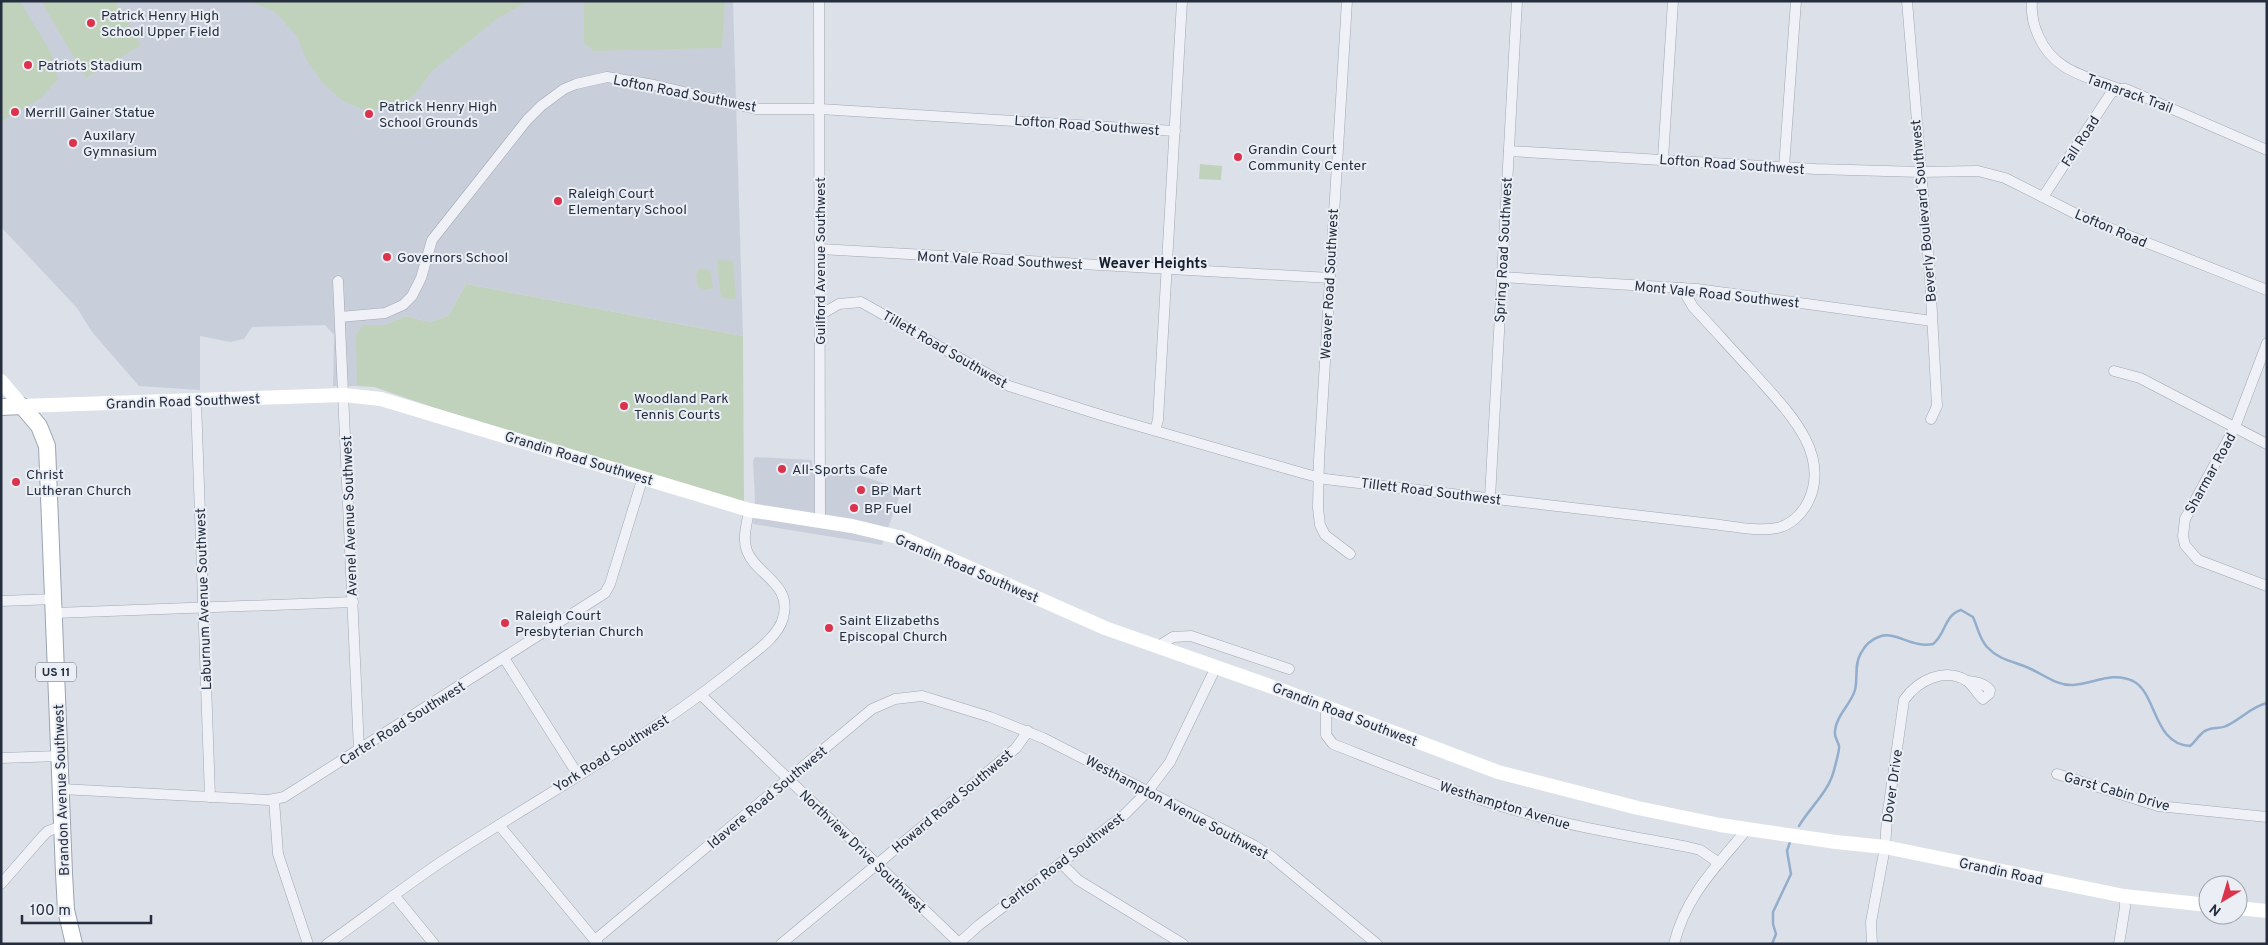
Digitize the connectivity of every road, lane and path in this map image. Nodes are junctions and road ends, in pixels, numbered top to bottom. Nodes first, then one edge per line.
1 (819, 1) edge
2 (1182, 1) edge
3 (1346, 1) edge
4 (1517, 1) edge
5 (1673, 1) edge
6 (1796, 1) edge
7 (1907, 1) edge
8 (2032, 1) edge
9 (2119, 89) junction
10 (820, 110) junction
11 (1175, 131) junction
12 (2267, 150) edge
13 (1509, 151) junction
14 (1663, 159) junction
15 (1784, 167) junction
16 (1920, 172) junction
17 (1955, 172) joint
18 (2043, 197) junction
19 (820, 249) junction
20 (1167, 269) junction
21 (1501, 277) junction
22 (1330, 278) junction
23 (338, 281) dead end
24 (1682, 288) junction
25 (2267, 290) edge
26 (820, 315) junction
27 (340, 316) junction
28 (1932, 321) junction
29 (2267, 343) edge
30 (2114, 371) dead end
31 (1, 381) edge
32 (344, 395) junction
33 (196, 401) junction
34 (22, 406) junction
35 (1, 407) edge
36 (1931, 419) dead end
37 (2235, 428) junction
38 (1155, 430) junction
39 (2267, 444) edge
40 (643, 477) junction
41 (1318, 478) junction
42 (1490, 498) junction
43 (749, 510) junction
44 (820, 521) junction
45 (1350, 554) dead end
46 (2267, 586) edge
47 (1, 601) edge
48 (353, 602) junction
49 (54, 606) junction
50 (204, 607) junction
51 (1157, 647) junction
52 (504, 658) junction
53 (1216, 667) junction
54 (1289, 669) dead end
55 (1968, 681) dead end
56 (701, 695) junction
57 (956, 706) joint
58 (1326, 706) junction
59 (1028, 731) junction
60 (359, 750) junction
61 (60, 756) junction
62 (1, 758) edge
63 (2057, 774) dead end
64 (578, 775) junction
65 (789, 779) junction
66 (61, 789) junction
67 (1148, 791) junction
68 (210, 796) junction
69 (274, 800) junction
70 (2267, 817) edge
71 (498, 825) junction
72 (62, 826) junction
73 (1748, 828) junction
74 (1794, 835) joint
75 (1885, 847) junction
76 (1719, 863) junction
77 (877, 864) junction
78 (1061, 864) junction
79 (1, 884) edge
80 (394, 895) junction
81 (2124, 896) junction
82 (2198, 904) edge
83 (2248, 909) edge
84 (2267, 911) edge
85 (597, 942) edge
86 (959, 943) edge
87 (74, 944) edge
88 (308, 944) edge
89 (327, 944) edge
90 (434, 944) edge
91 (781, 944) edge
92 (1183, 944) edge
93 (1377, 944) edge
94 (1674, 944) edge
95 (1872, 944) edge
96 (2119, 944) edge

1 - 10 street, Guilford Avenue Southwest
2 - 11 street
3 - 22 street, Weaver Road Southwest
4 - 13 street, Spring Road Southwest
5 - 14 street
6 - 15 street
7 - 16 street, Beverly Boulevard Southwest
8 - 9 street, Tamarack Trail
9 - 12 street, Tamarack Trail
9 - 18 street, Fall Road
10 - 11 street, Lofton Road Southwest
10 - 19 street, Guilford Avenue Southwest
10 - 27 street, Lofton Road Southwest
11 - 20 street
13 - 14 street, Lofton Road Southwest
13 - 21 street, Spring Road Southwest
14 - 15 street, Lofton Road Southwest
15 - 16 street, Lofton Road Southwest
16 - 17 street, Lofton Road Southwest
16 - 28 street, Beverly Boulevard Southwest
17 - 18 street, Lofton Road
18 - 25 street, Lofton Road
19 - 20 street, Mont Vale Road Southwest
19 - 26 street, Guilford Avenue Southwest
20 - 22 street, Mont Vale Road Southwest
20 - 38 street
21 - 24 street, Mont Vale Road Southwest
21 - 42 street, Spring Road Southwest
22 - 41 street, Weaver Road Southwest
23 - 27 street, Avenel Avenue Southwest
24 - 28 street, Mont Vale Road Southwest
24 - 42 street, Tillett Road Southwest
26 - 38 street, Tillett Road Southwest
26 - 44 street, Guilford Avenue Southwest
27 - 32 street, Avenel Avenue Southwest
28 - 36 street, Beverly Boulevard Southwest
29 - 37 street, Sharmar Road
30 - 37 street
31 - 34 street, Brandon Avenue Southwest
32 - 33 street, Grandin Road Southwest
32 - 40 street, Grandin Road Southwest
32 - 48 street, Avenel Avenue Southwest
33 - 34 street, Grandin Road Southwest
33 - 50 street, Laburnum Avenue Southwest
34 - 35 main road, Grandin Road Southwest
34 - 49 main road, Brandon Avenue Southwest / US 11
37 - 39 street
37 - 46 street, Sharmar Road
38 - 41 street, Tillett Road Southwest
40 - 43 street, Grandin Road Southwest
40 - 52 street, Carter Road Southwest
41 - 42 street, Tillett Road Southwest
41 - 45 street, Weaver Road Southwest
43 - 44 street, Grandin Road Southwest
43 - 56 street, York Road Southwest
44 - 51 street, Grandin Road Southwest
47 - 49 street
48 - 50 street
48 - 60 street, Avenel Avenue Southwest
49 - 50 street
49 - 61 main road, Brandon Avenue Southwest / US 11
50 - 68 street, Laburnum Avenue Southwest
51 - 53 street, Grandin Road Southwest
51 - 54 street
52 - 60 street, Carter Road Southwest
52 - 64 street
53 - 58 street, Grandin Road Southwest
53 - 67 street, Carlton Road Southwest
55 - 75 street, Dover Drive
56 - 64 street, York Road Southwest
56 - 65 street, Northview Drive Southwest
57 - 59 street, Westhampton Avenue Southwest
57 - 65 street, Idavere Road Southwest
58 - 73 street, Grandin Road Southwest
58 - 76 street, Westhampton Avenue
59 - 67 street, Westhampton Avenue Southwest
59 - 77 street, Howard Road Southwest
60 - 69 street, Carter Road Southwest
61 - 62 street
61 - 66 main road, Brandon Avenue Southwest / US 11
63 - 70 street, Garst Cabin Drive
64 - 71 street, York Road Southwest
65 - 77 street, Northview Drive Southwest
65 - 85 street, Idavere Road Southwest
66 - 68 street
66 - 72 main road, Brandon Avenue Southwest / US 11
67 - 78 street, Carlton Road Southwest
67 - 93 street, Westhampton Avenue Southwest
68 - 69 street
69 - 88 street
71 - 80 street, York Road Southwest
71 - 85 street
72 - 79 street
72 - 87 main road, Brandon Avenue Southwest / US 11
73 - 74 street, Grandin Road Southwest
73 - 76 street
74 - 75 street, Grandin Road
75 - 81 street, Grandin Road
75 - 95 street, Dover Drive
76 - 94 street
77 - 86 street, Northview Drive Southwest
77 - 91 street, Howard Road Southwest
78 - 86 street, Carlton Road Southwest
78 - 92 street
80 - 89 street, York Road Southwest
80 - 90 street
81 - 82 street, Grandin Road
81 - 96 street
83 - 84 street

